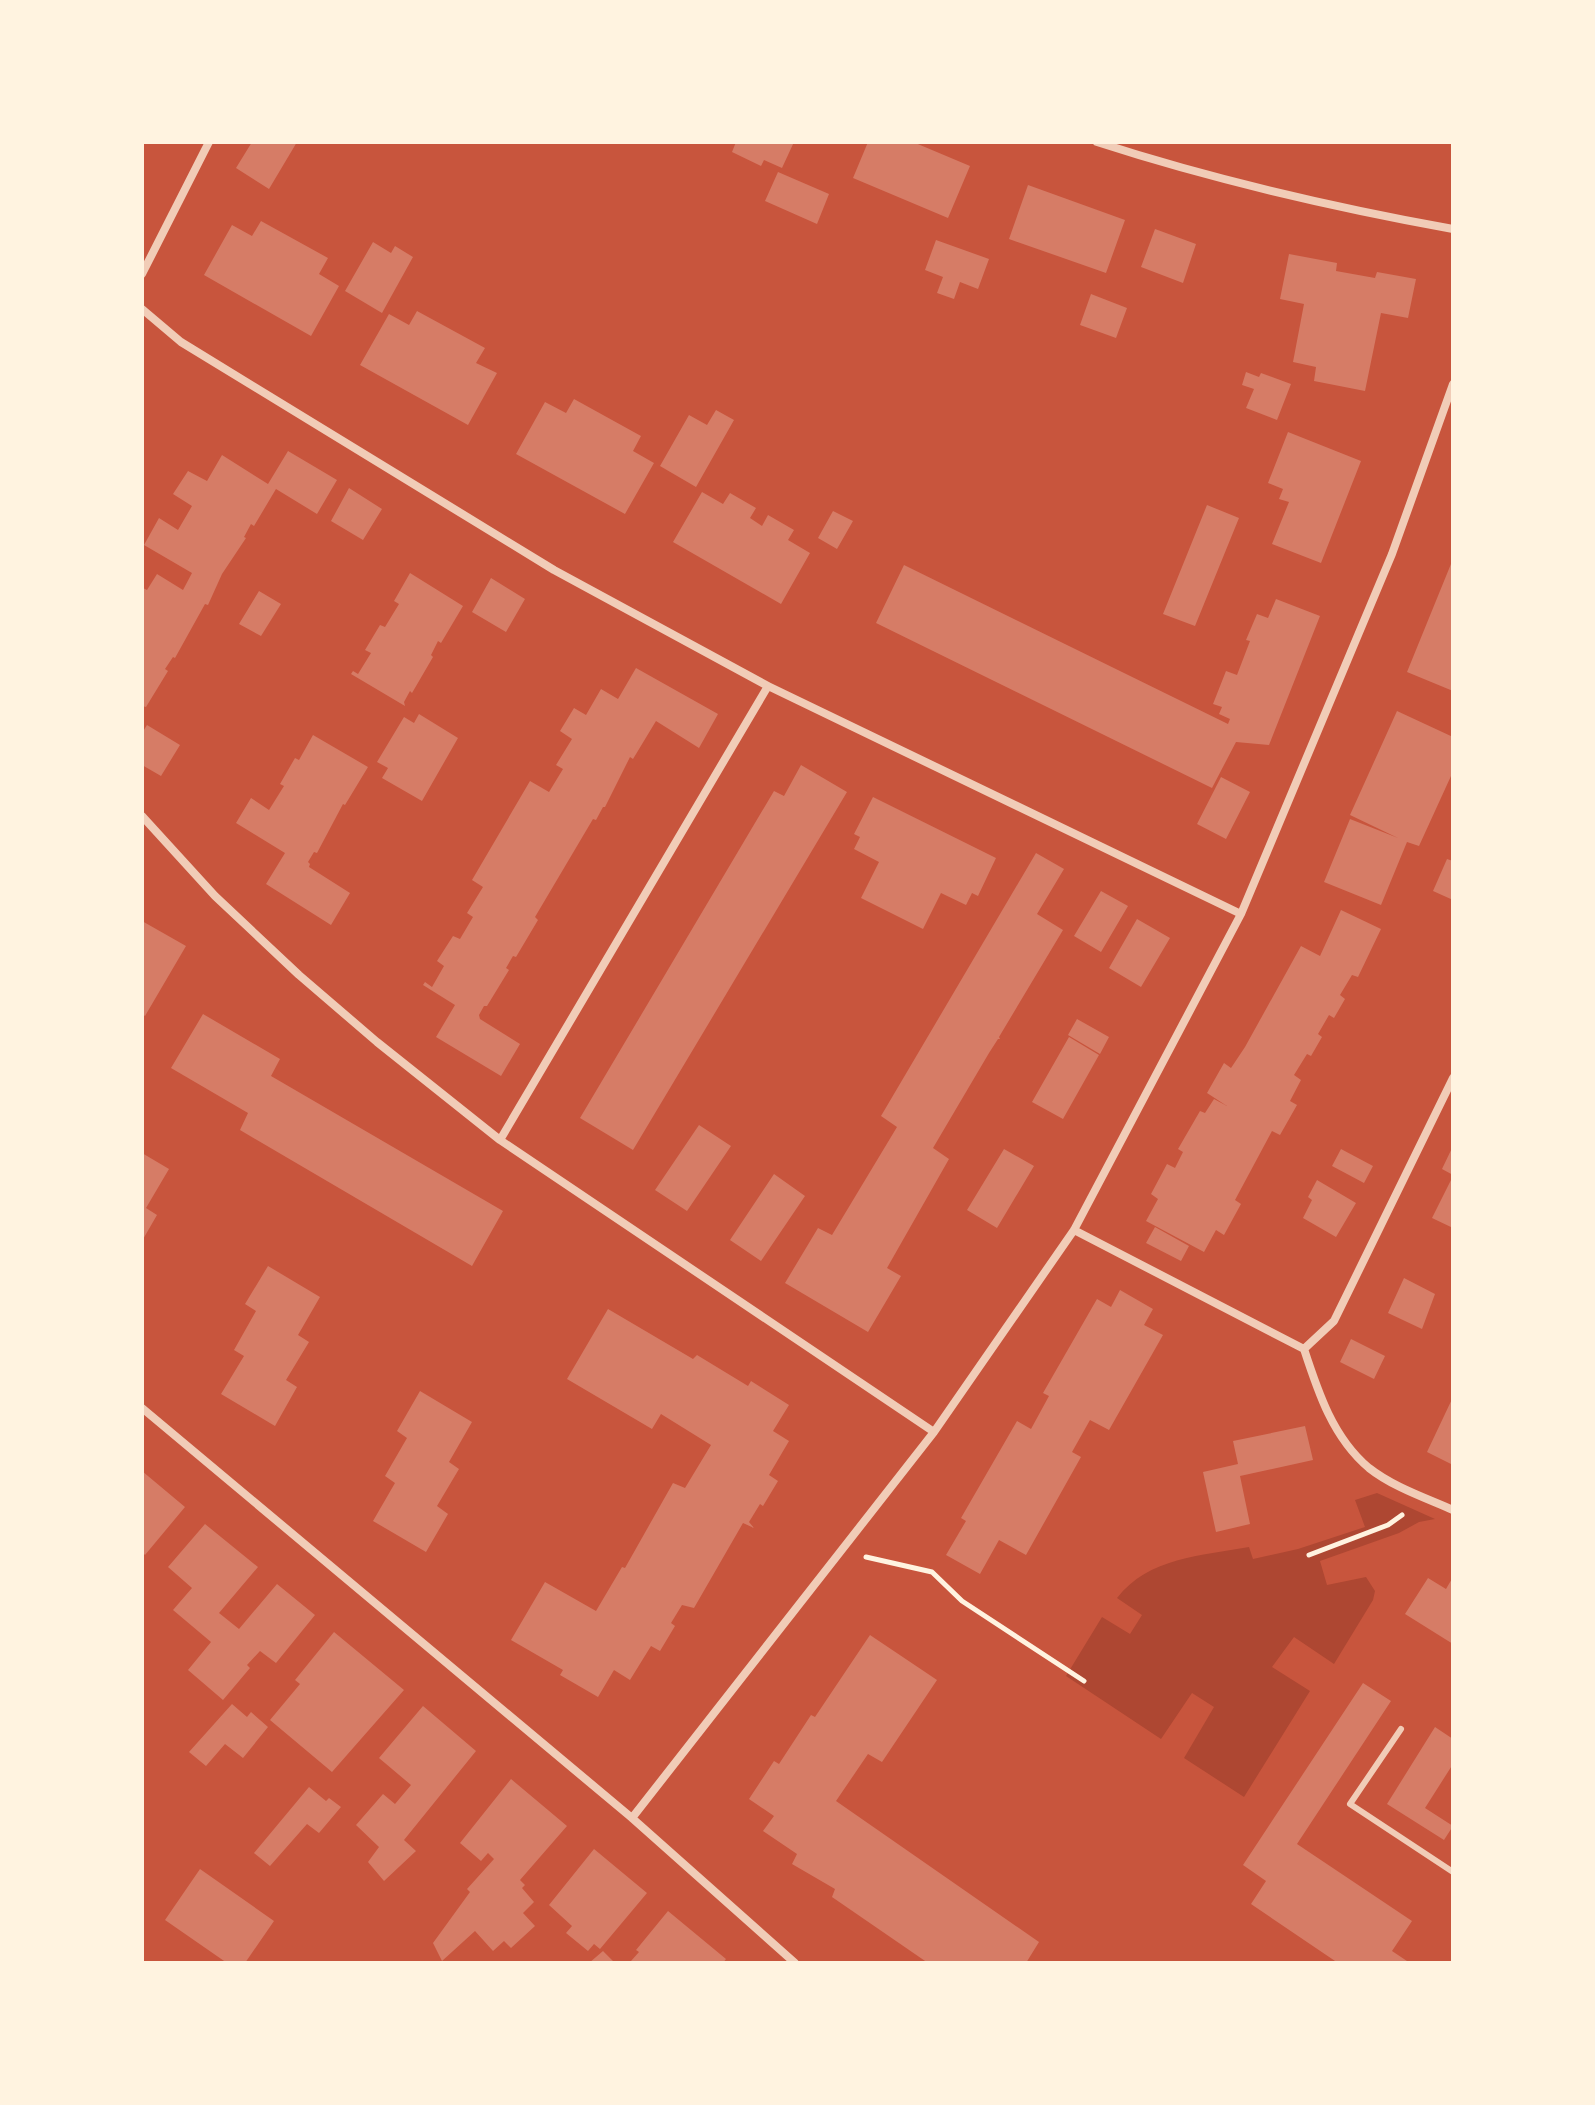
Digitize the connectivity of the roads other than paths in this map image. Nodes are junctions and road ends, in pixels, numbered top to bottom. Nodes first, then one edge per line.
1 (209, 142) edge
2 (1097, 142) edge
3 (1453, 229) edge
4 (142, 274) edge
5 (142, 309) edge
6 (1453, 384) edge
7 (768, 686) junction
8 (142, 816) edge
9 (1241, 914) junction
10 (1453, 1078) edge
11 (500, 1140) junction
12 (1074, 1230) junction
13 (1304, 1349) junction
14 (142, 1408) edge
15 (934, 1432) junction
16 (1453, 1510) edge
17 (1401, 1729) dead end
18 (632, 1818) junction
19 (1453, 1872) edge
20 (795, 1963) edge

1 - 4 street
2 - 3 street
5 - 7 street
6 - 9 street
7 - 9 street
7 - 11 street
8 - 11 street
9 - 12 street
10 - 13 street
11 - 15 street
12 - 13 street
12 - 15 street
13 - 16 street
14 - 18 street
15 - 18 street
17 - 19 lane
18 - 20 street

